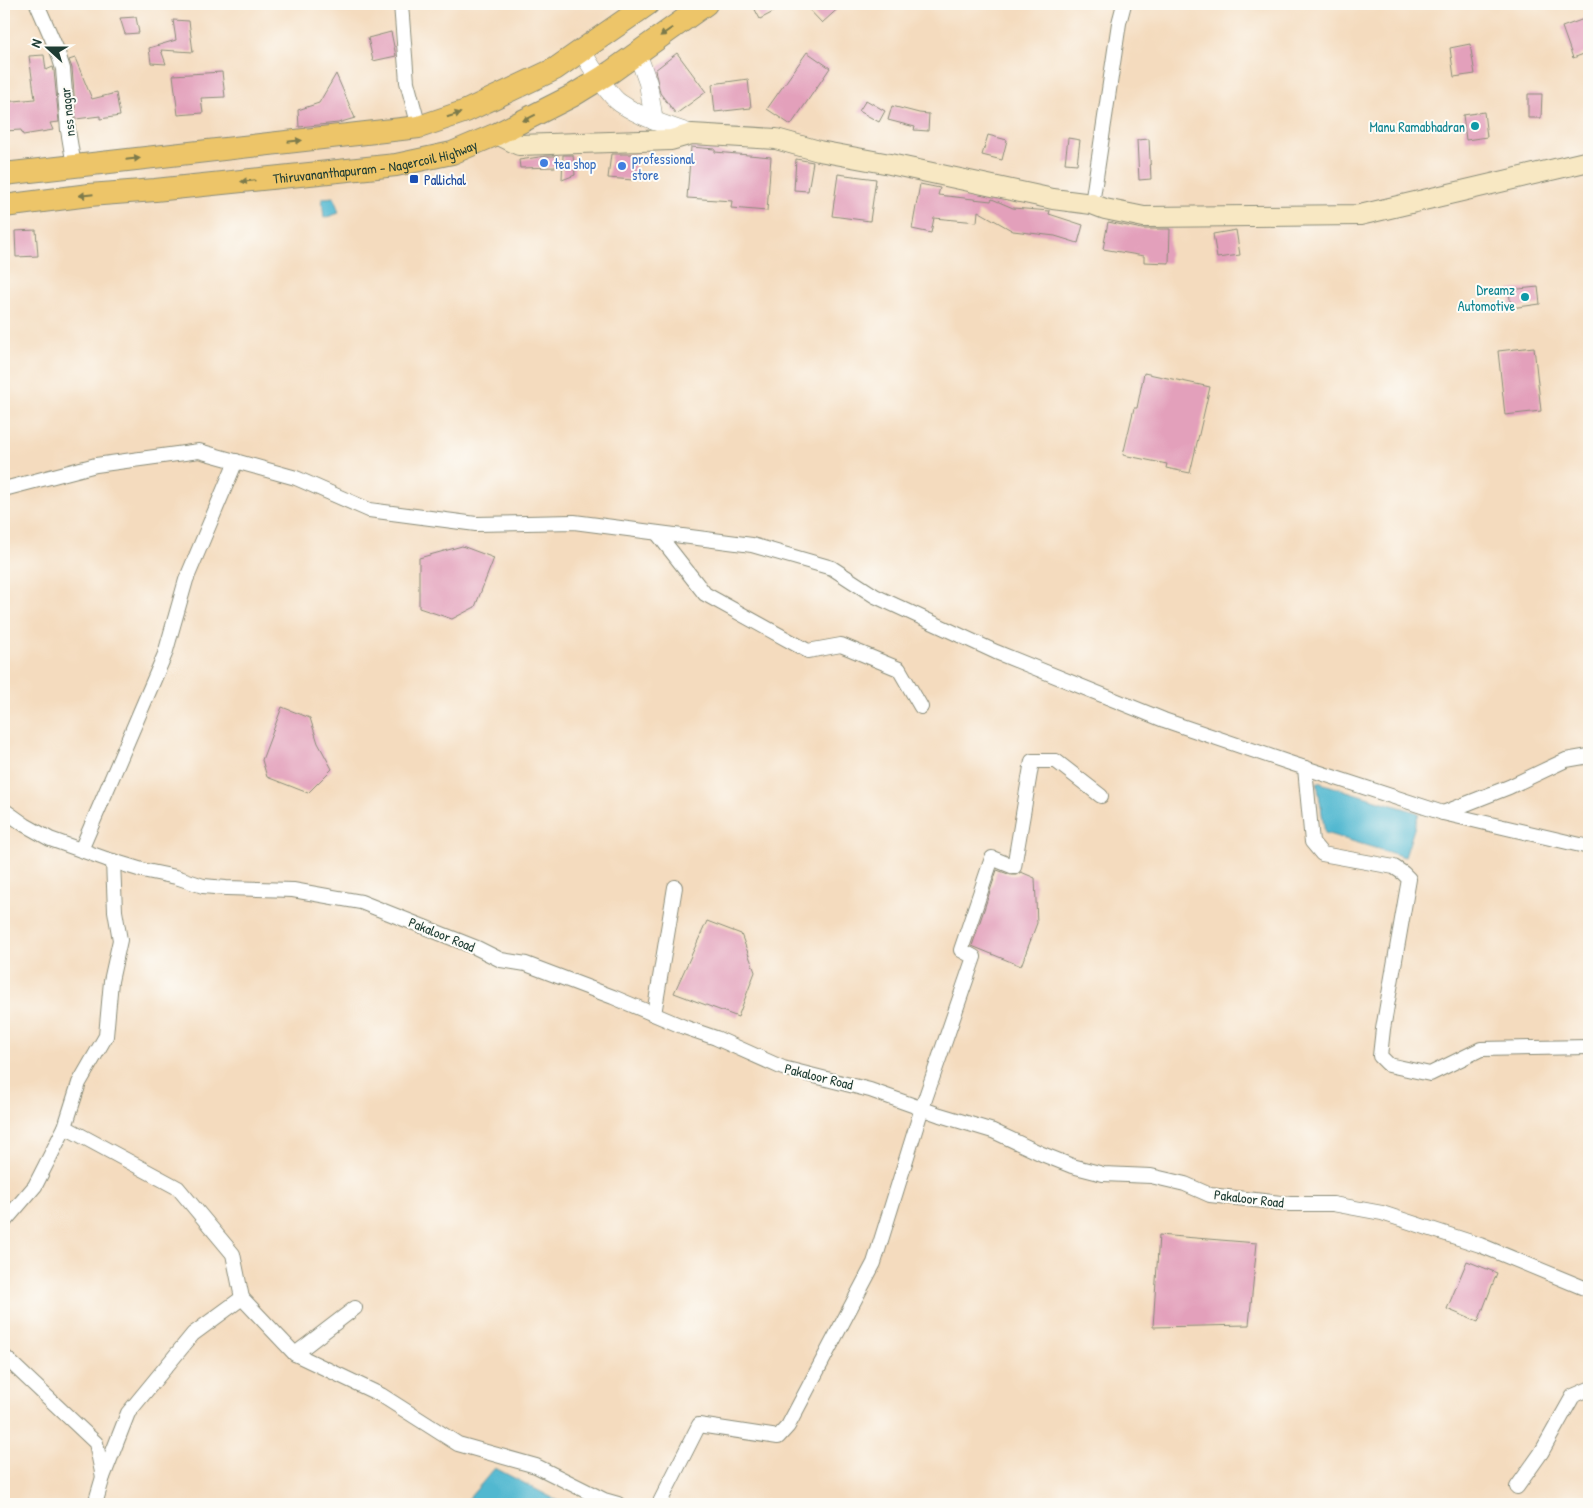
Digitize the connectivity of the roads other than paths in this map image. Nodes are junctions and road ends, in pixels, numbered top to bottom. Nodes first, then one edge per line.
1 (37, 4) edge
2 (401, 4) edge
3 (648, 4) edge
4 (706, 4) edge
5 (1124, 4) edge
6 (581, 50) junction
7 (637, 52) junction
8 (600, 78) junction
9 (654, 121) junction
10 (418, 127) junction
11 (497, 134) junction
12 (692, 134) junction
13 (1589, 162) edge
14 (74, 166) junction
15 (4, 174) edge
16 (1092, 204) junction
17 (4, 206) edge
18 (236, 461) junction
19 (4, 489) edge
20 (656, 533) junction
21 (921, 707) dead end
22 (1589, 756) edge
23 (1305, 768) junction
24 (1101, 796) dead end
25 (4, 810) edge
26 (1443, 813) junction
27 (1589, 847) edge
28 (81, 850) junction
29 (113, 861) junction
30 (675, 887) dead end
31 (654, 1014) junction
32 (1589, 1047) edge
33 (922, 1108) junction
34 (66, 1127) junction
35 (4, 1222) edge
36 (1589, 1290) edge
37 (242, 1298) junction
38 (355, 1308) dead end
39 (295, 1354) junction
40 (4, 1356) edge
41 (1589, 1389) edge
42 (103, 1476) junction
43 (1517, 1488) dead end
44 (95, 1504) edge
45 (618, 1504) edge
46 (659, 1504) edge

1 - 14 street, nss nagar
2 - 10 street
3 - 6 main road, Thiruvananthapuram - Nagercoil Highway
4 -> 7 main road, Thiruvananthapuram - Nagercoil Highway
5 - 16 street
6 - 8 street
10 -> 6 main road, Thiruvananthapuram - Nagercoil Highway
7 - 8 main road, Thiruvananthapuram - Nagercoil Highway
7 - 9 street
8 - 9 street
8 -> 11 main road, Thiruvananthapuram - Nagercoil Highway
9 - 12 street
14 -> 10 main road, Thiruvananthapuram - Nagercoil Highway
11 - 12 main road
11 -> 17 main road, Thiruvananthapuram - Nagercoil Highway
12 - 16 main road
13 - 16 main road
14 - 15 main road, Thiruvananthapuram - Nagercoil Highway
18 - 19 street
18 - 20 street
18 - 28 street
20 - 21 street
20 - 23 street
22 - 26 street
23 - 26 street
23 - 32 street
24 - 33 street
25 - 28 street, Pakaloor Road
26 - 27 street
28 - 29 street, Pakaloor Road
29 - 31 street, Pakaloor Road
29 - 34 street
30 - 31 street
31 - 33 street, Pakaloor Road
33 - 36 street, Pakaloor Road
33 - 46 street
34 - 35 street
34 - 37 street
37 - 39 street
37 - 42 street
38 - 39 street
39 - 45 street
40 - 42 street
41 - 43 street
42 - 44 street

